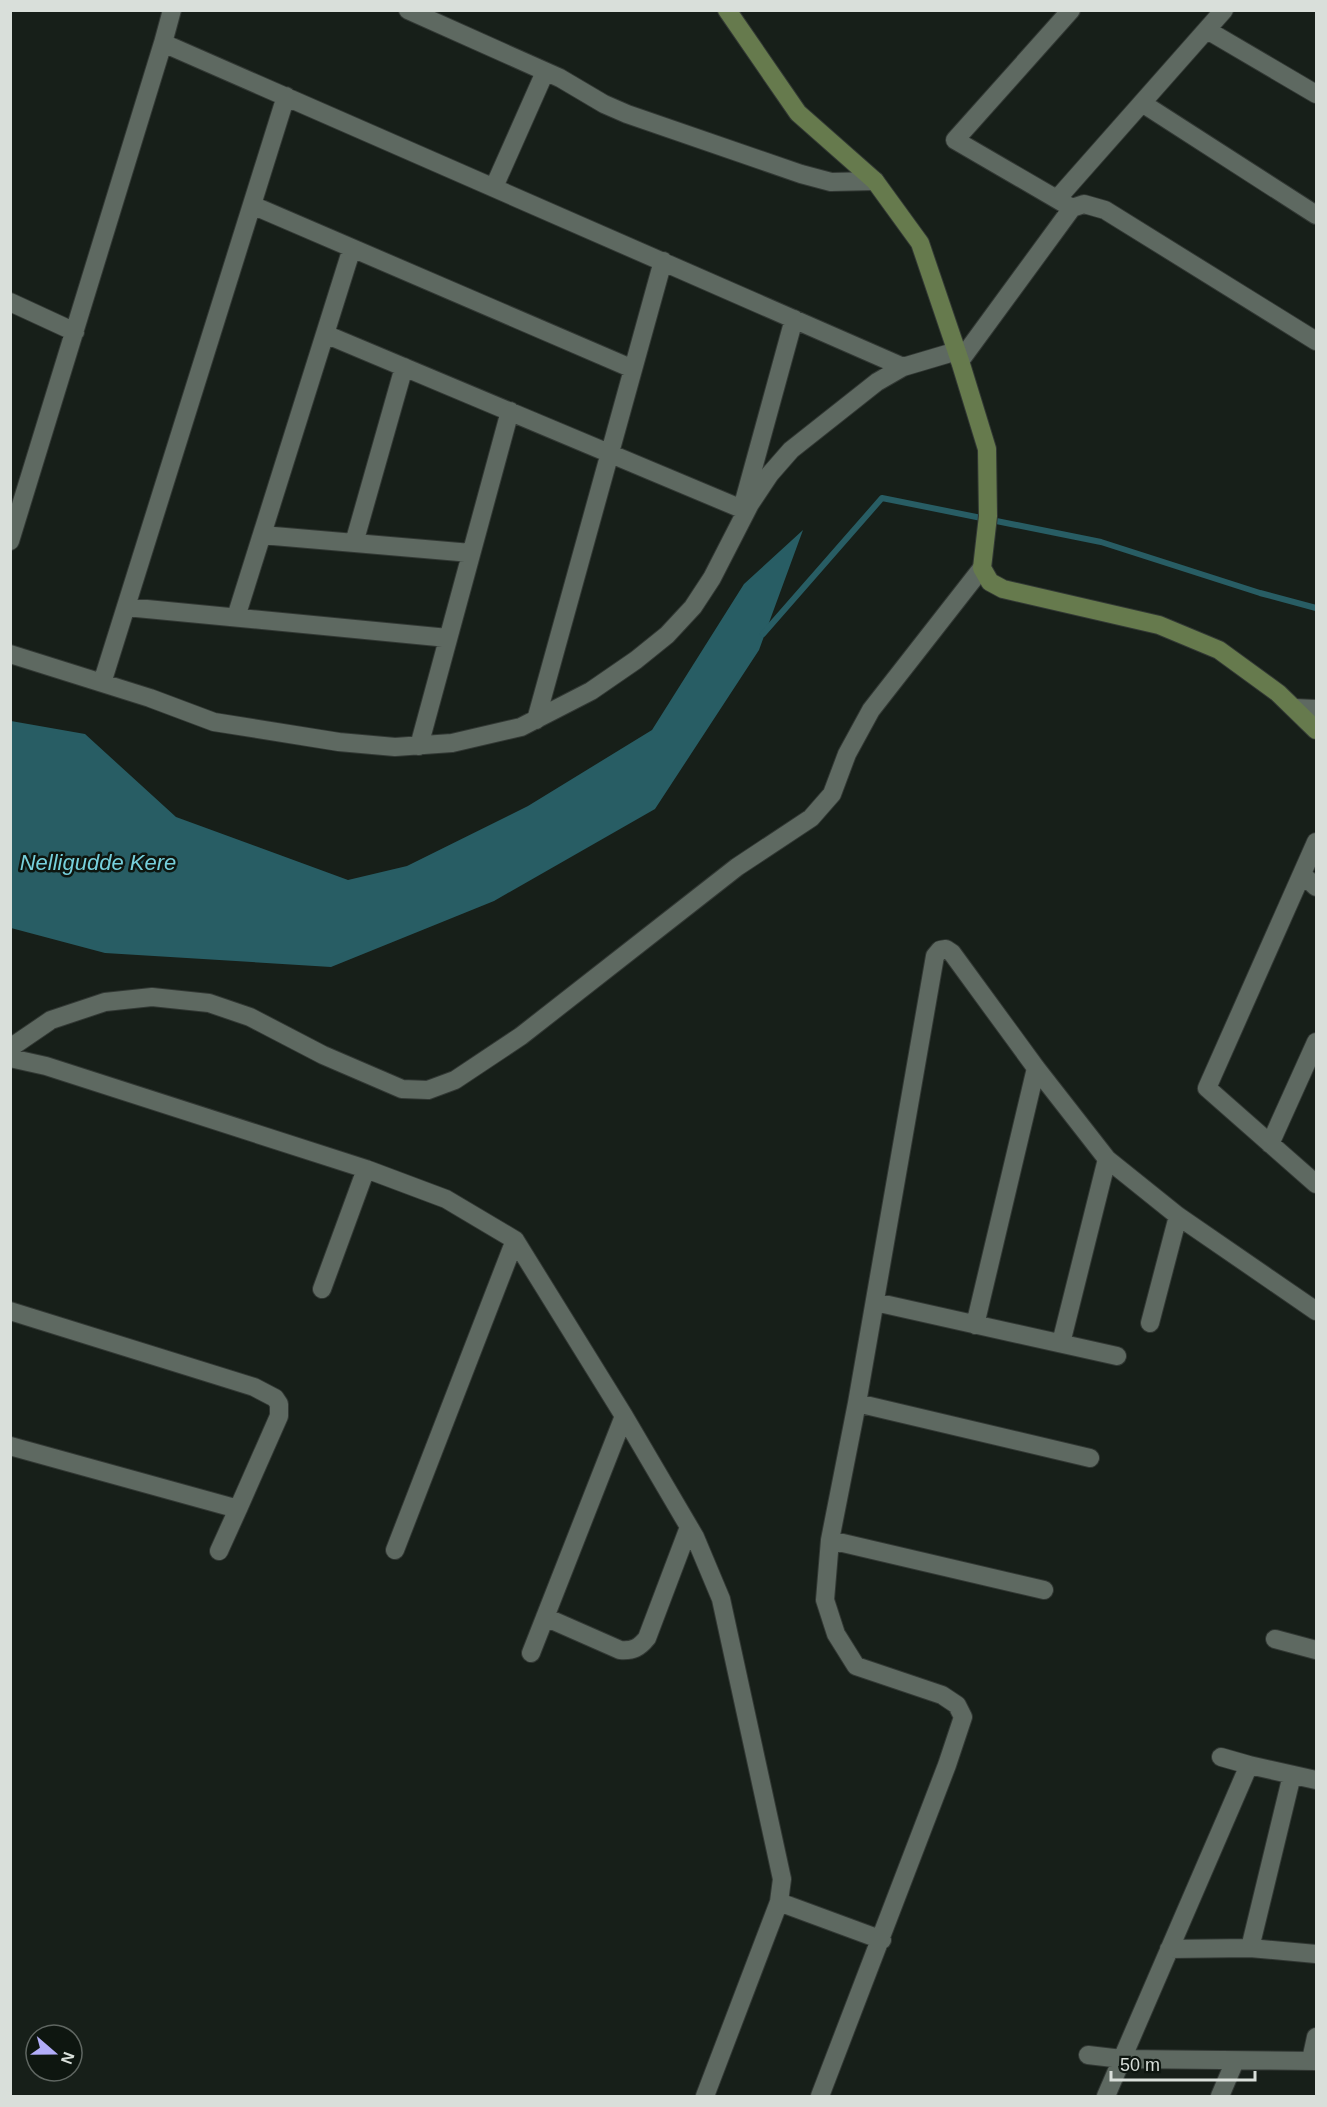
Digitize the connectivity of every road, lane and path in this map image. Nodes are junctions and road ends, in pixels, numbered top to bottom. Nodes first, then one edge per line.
1 (172, 10) edge
2 (408, 10) edge
3 (727, 10) edge
4 (1071, 10) edge
5 (1224, 10) edge
6 (1206, 30) junction
7 (164, 43) junction
8 (545, 72) junction
9 (1317, 94) edge
10 (286, 96) junction
11 (1142, 103) junction
12 (875, 181) junction
13 (494, 187) junction
14 (1064, 203) junction
15 (252, 205) junction
16 (1317, 215) edge
17 (352, 248) junction
18 (663, 261) junction
19 (10, 302) edge
20 (794, 319) junction
21 (75, 333) junction
22 (325, 334) junction
23 (1317, 341) edge
24 (959, 356) junction
25 (404, 367) junction
26 (903, 367) junction
27 (633, 369) junction
28 (510, 411) junction
29 (610, 453) junction
30 (742, 509) junction
31 (262, 535) junction
32 (733, 539) junction
33 (10, 542) edge
34 (354, 543) junction
35 (471, 554) junction
36 (982, 568) junction
37 (126, 607) junction
38 (236, 616) junction
39 (448, 638) junction
40 (10, 654) edge
41 (102, 683) junction
42 (1294, 708) junction
43 (1317, 709) edge
44 (536, 720) junction
45 (1317, 730) edge
46 (419, 746) junction
47 (1317, 842) edge
48 (1302, 874) junction
49 (1317, 887) edge
50 (1317, 1042) edge
51 (10, 1048) edge
52 (10, 1058) edge
53 (1036, 1068) junction
54 (1270, 1144) junction
55 (1107, 1159) junction
56 (366, 1169) junction
57 (1317, 1184) edge
58 (1178, 1216) junction
59 (515, 1240) junction
60 (322, 1289) dead end
61 (875, 1302) junction
62 (10, 1311) edge
63 (1317, 1311) edge
64 (1150, 1323) dead end
65 (975, 1325) junction
66 (1061, 1343) junction
67 (1117, 1356) dead end
68 (857, 1403) junction
69 (624, 1416) junction
70 (10, 1446) edge
71 (1090, 1458) dead end
72 (238, 1509) junction
73 (689, 1527) junction
74 (830, 1540) junction
75 (395, 1550) dead end
76 (219, 1551) dead end
77 (1044, 1590) dead end
78 (545, 1617) junction
79 (1275, 1639) dead end
80 (1317, 1650) edge
81 (531, 1653) dead end
82 (1221, 1757) dead end
83 (1249, 1765) junction
84 (1292, 1775) junction
85 (1317, 1780) edge
86 (779, 1902) junction
87 (882, 1940) junction
88 (1250, 1948) junction
89 (1169, 1949) junction
90 (1317, 1954) edge
91 (1317, 2037) edge
92 (1088, 2055) dead end
93 (1122, 2059) junction
94 (1314, 2060) edge
95 (1235, 2061) junction
96 (705, 2097) edge
97 (820, 2097) edge
98 (1106, 2097) edge
99 (1220, 2097) edge

1 - 7 street
2 - 8 street
3 - 12 street
4 - 14 street
5 - 6 street
6 - 9 street
6 - 11 street
7 - 10 street
7 - 21 street
8 - 12 street
8 - 13 street
10 - 13 street
10 - 15 street
11 - 14 street
11 - 16 street
12 - 24 street
13 - 18 street
14 - 23 street
14 - 24 street
15 - 17 street
15 - 37 street
17 - 22 street
17 - 27 street
18 - 20 street
18 - 27 street
19 - 21 street
20 - 26 street
20 - 30 street
21 - 33 street
22 - 25 street
22 - 31 street
24 - 26 street
24 - 36 street
25 - 28 street
25 - 34 street
26 - 32 street
27 - 29 street
28 - 29 street
28 - 35 street
29 - 30 street
29 - 44 street
30 - 32 street
31 - 34 street
31 - 38 street
32 - 44 street
34 - 35 street
35 - 39 street
36 - 42 street
36 - 51 street
37 - 38 street
37 - 41 street
38 - 39 street
39 - 46 street
40 - 41 street
41 - 46 street
42 - 43 street
42 - 45 street
44 - 46 street
47 - 48 street
48 - 49 street
48 - 54 street
50 - 54 street
52 - 56 street
53 - 55 street
53 - 61 street
53 - 65 street
54 - 57 street
55 - 58 street
55 - 66 street
56 - 59 street
56 - 60 street
58 - 63 street
58 - 64 street
59 - 69 street
59 - 75 street
61 - 65 street
61 - 68 street
62 - 72 street
65 - 66 street
66 - 67 street
68 - 71 street
68 - 74 street
69 - 73 street
69 - 78 street
70 - 72 street
72 - 76 street
73 - 78 street
73 - 86 street
74 - 77 street
74 - 87 street
78 - 81 street
79 - 80 street
82 - 83 street
83 - 84 street
83 - 89 street
84 - 85 street
84 - 88 street
86 - 87 street
86 - 96 street
87 - 97 street
88 - 89 street
88 - 90 street
89 - 93 street
91 - 94 street
92 - 93 street
93 - 95 street
93 - 98 street
94 - 95 street
95 - 99 street

